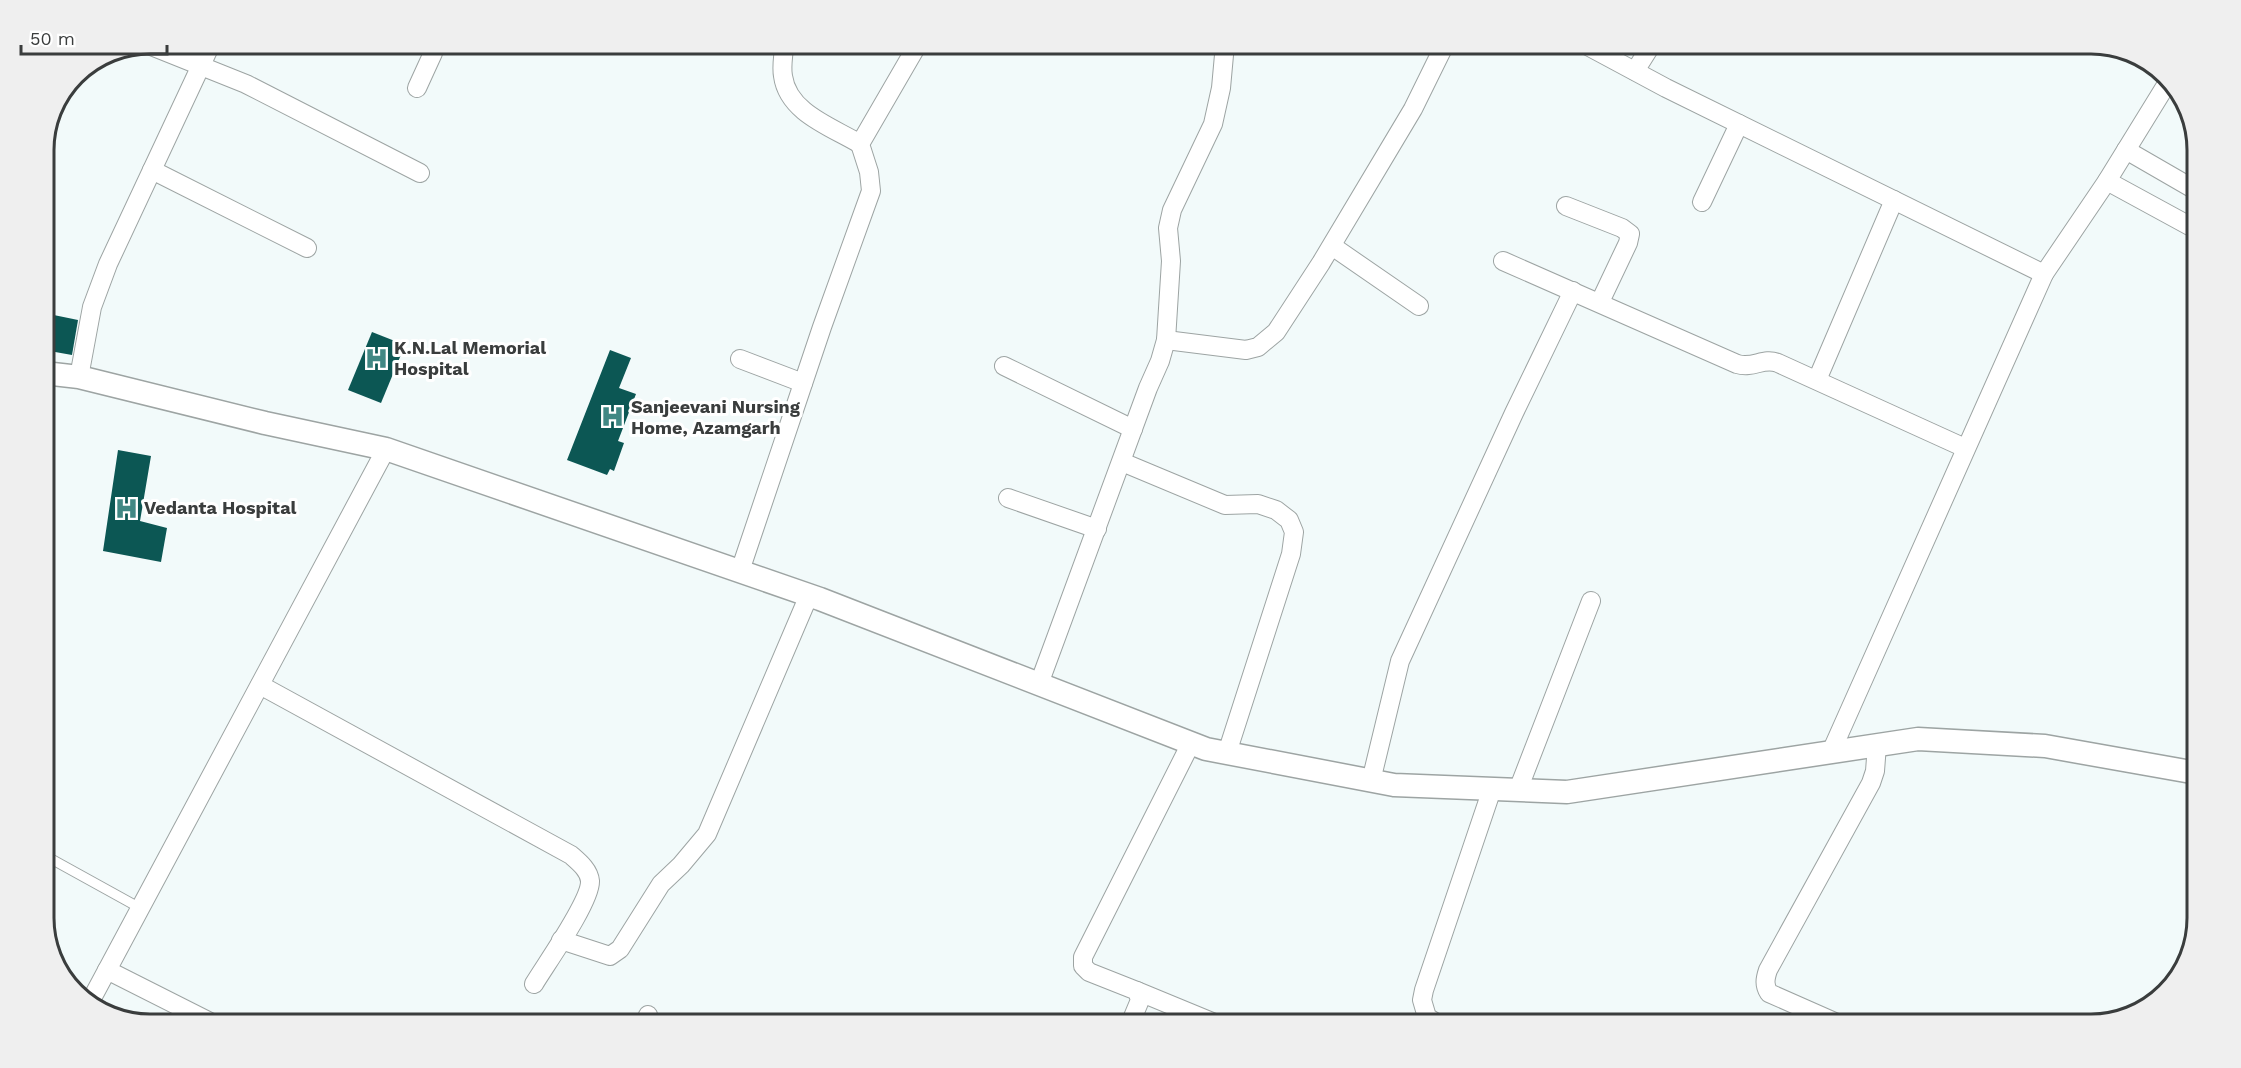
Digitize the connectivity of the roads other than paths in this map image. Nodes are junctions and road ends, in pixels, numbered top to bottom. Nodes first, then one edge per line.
1 (170, 54) edge
2 (206, 54) edge
3 (433, 54) edge
4 (783, 54) edge
5 (912, 54) edge
6 (1224, 54) edge
7 (1440, 54) edge
8 (1603, 54) edge
9 (1646, 54) edge
10 (199, 66) junction
11 (1635, 71) junction
12 (417, 88) dead end
13 (2164, 88) edge
14 (1739, 124) junction
15 (860, 144) junction
16 (2126, 150) junction
17 (152, 170) junction
18 (420, 173) dead end
19 (2107, 182) junction
20 (2187, 185) edge
21 (1894, 200) junction
22 (1702, 202) dead end
23 (1566, 206) dead end
24 (2187, 225) edge
25 (1332, 246) junction
26 (307, 248) dead end
27 (1503, 261) dead end
28 (2044, 274) junction
29 (1573, 291) junction
30 (1600, 302) junction
31 (1419, 306) dead end
32 (1166, 340) junction
33 (740, 358) dead end
34 (1004, 366) dead end
35 (54, 374) edge
36 (79, 377) junction
37 (1816, 380) junction
38 (803, 383) junction
39 (1133, 429) junction
40 (1965, 448) junction
41 (386, 449) junction
42 (1122, 462) junction
43 (1008, 498) dead end
44 (1097, 529) junction
45 (740, 572) junction
46 (809, 596) junction
47 (1591, 601) dead end
48 (1039, 684) junction
49 (260, 685) junction
50 (1191, 743) junction
51 (1877, 745) junction
52 (1831, 752) junction
53 (1227, 753) junction
54 (2187, 771) edge
55 (1371, 781) junction
56 (1492, 789) junction
57 (1518, 790) junction
58 (54, 861) edge
59 (140, 908) junction
60 (561, 940) junction
61 (107, 970) junction
62 (534, 984) dead end
63 (1137, 991) junction
64 (94, 995) edge
65 (194, 1014) edge
66 (1134, 1014) edge
67 (1193, 1014) edge
68 (1426, 1014) edge
69 (1816, 1014) edge

1 - 10 street
2 - 10 street
3 - 12 street
4 - 15 street
5 - 15 street
6 - 32 street
7 - 25 street
8 - 11 street
9 - 11 street
10 - 17 street
10 - 18 street
11 - 14 street
13 - 16 street
14 - 21 street
14 - 22 street
15 - 38 street
16 - 19 street
16 - 20 street
17 - 26 street
17 - 36 street
19 - 24 street
19 - 28 street
21 - 28 street
21 - 37 street
23 - 30 street
25 - 31 street
25 - 32 street
27 - 29 street
28 - 40 street
29 - 30 street
29 - 55 street
30 - 37 street
32 - 39 street
33 - 38 street
34 - 39 street
35 - 36 street
36 - 41 street
37 - 40 street
38 - 45 street
39 - 42 street
40 - 52 street
41 - 45 street
41 - 49 street
42 - 44 street
42 - 53 street
43 - 44 street
44 - 48 street
45 - 46 street
46 - 48 street
46 - 60 street
47 - 57 street
48 - 50 street
49 - 59 street
49 - 60 street
50 - 53 street
50 - 63 street
51 - 52 street
51 - 54 street
51 - 69 street
52 - 57 street
53 - 55 street
55 - 56 street
56 - 57 street
56 - 68 street
58 - 59 lane
59 - 61 street
60 - 62 street
61 - 64 street
61 - 65 street
63 - 66 street
63 - 67 street

